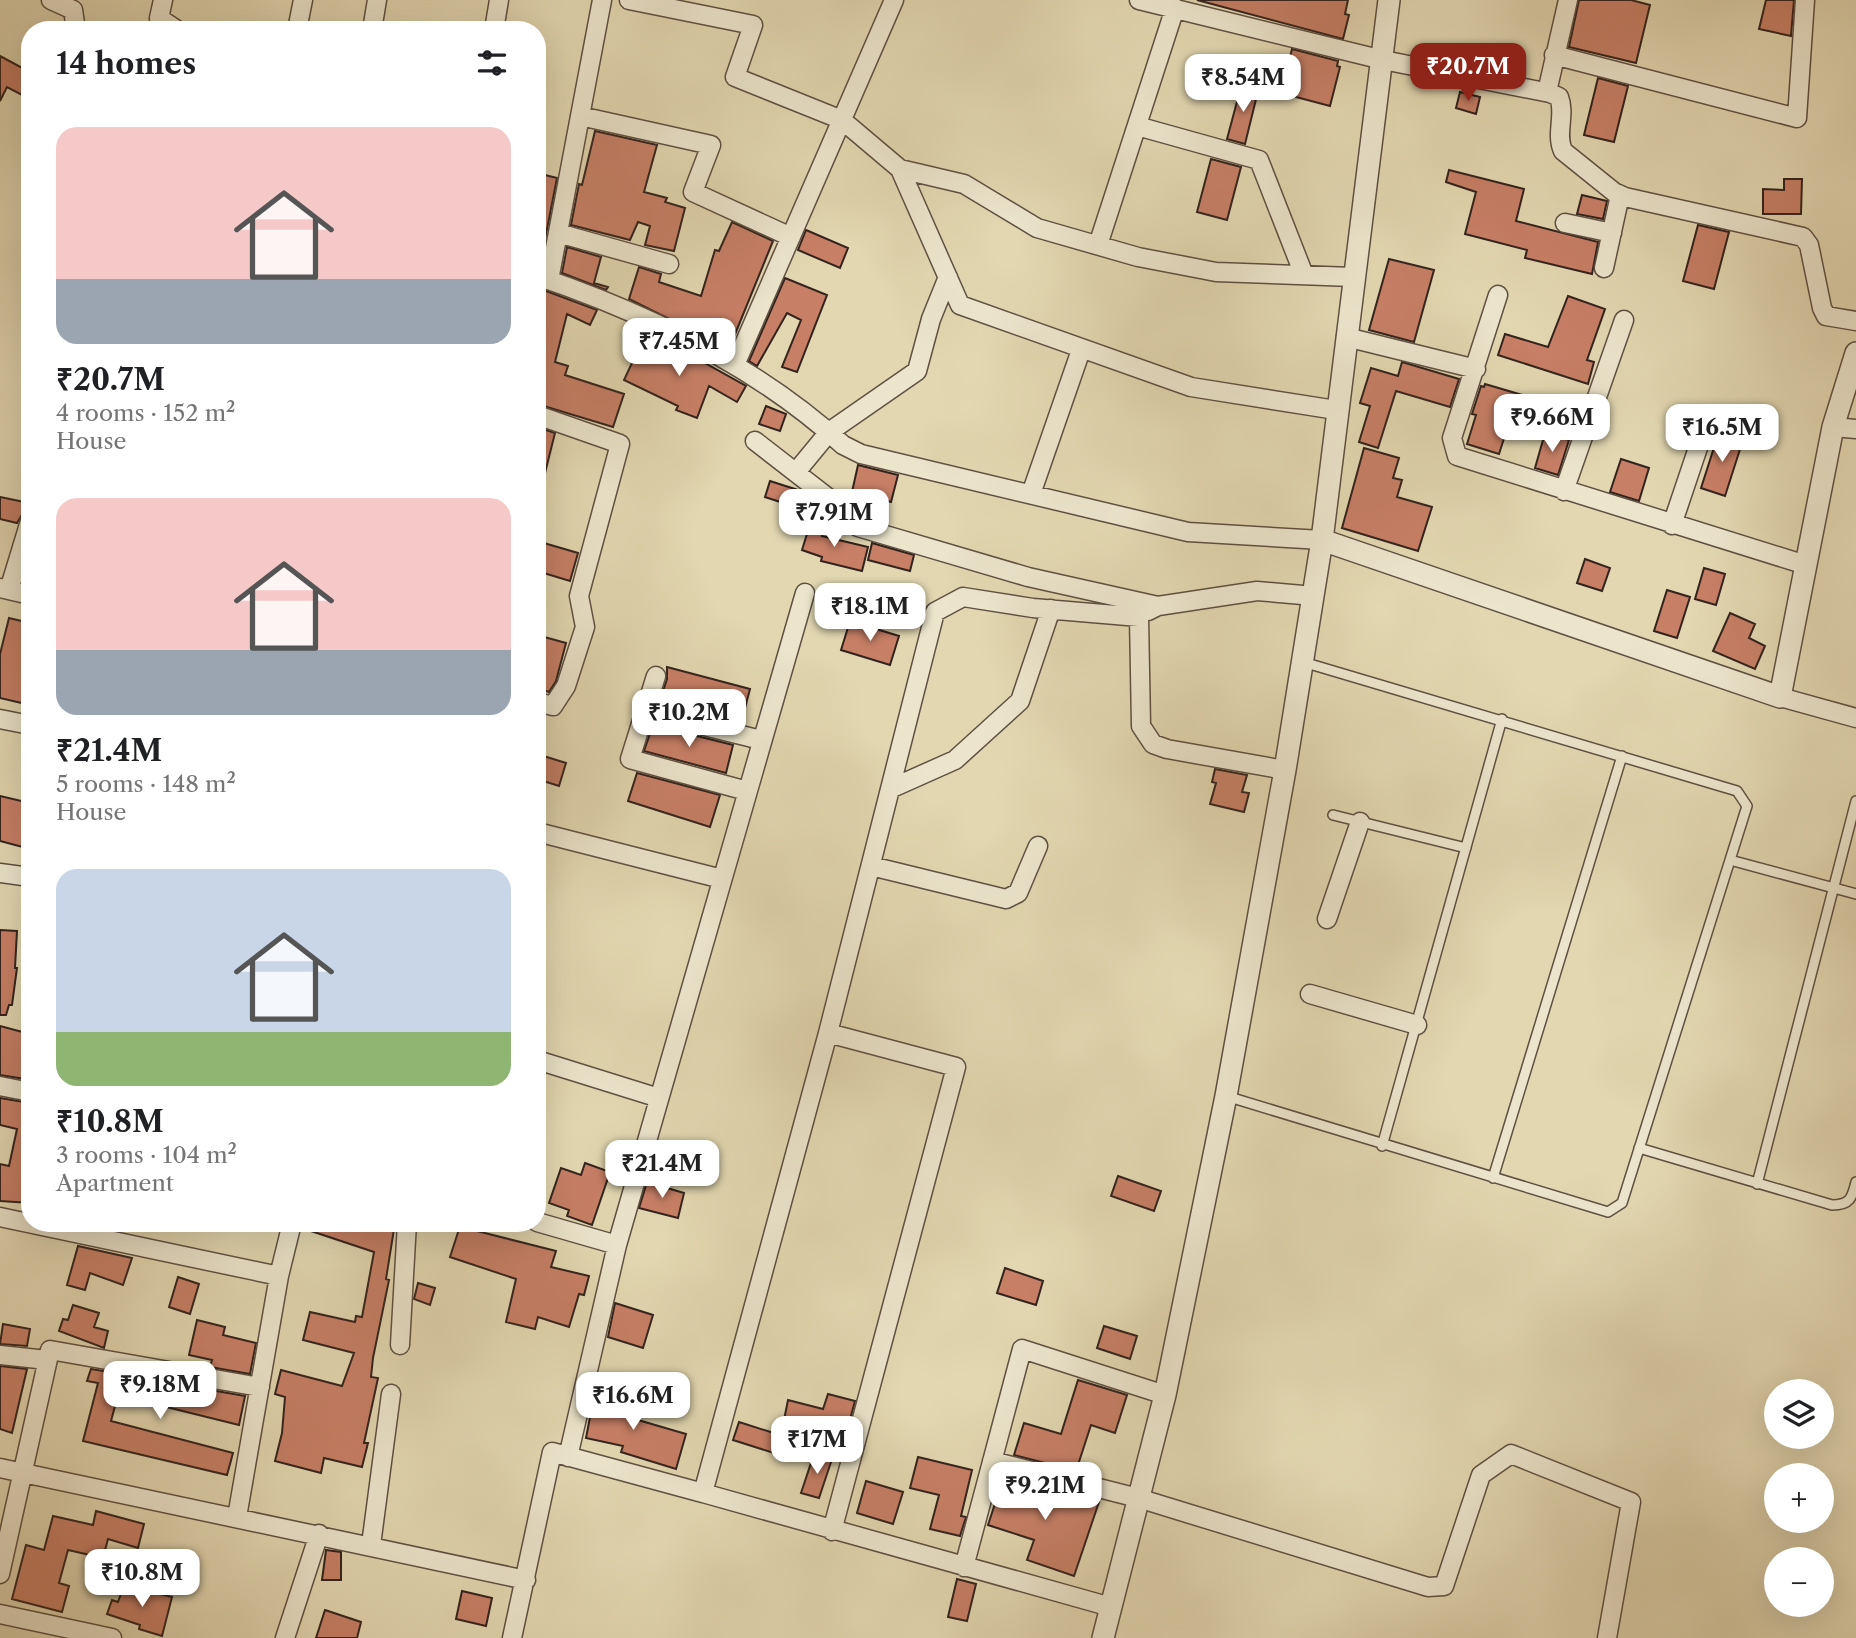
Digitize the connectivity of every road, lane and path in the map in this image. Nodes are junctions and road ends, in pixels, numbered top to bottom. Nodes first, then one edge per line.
1 (51, 0) edge
2 (163, 0) edge
3 (303, 0) edge
4 (377, 0) edge
5 (499, 0) edge
6 (602, 0) edge
7 (629, 0) edge
8 (894, 0) edge
9 (1139, 0) edge
10 (1389, 0) edge
11 (1568, 0) edge
12 (1804, 0) edge
13 (1175, 8) junction
14 (75, 21) edge
15 (164, 21) edge
16 (299, 21) edge
17 (374, 21) edge
18 (496, 21) edge
19 (1554, 55) junction
20 (1383, 60) junction
21 (1547, 92) junction
22 (580, 116) junction
23 (842, 120) junction
24 (1137, 127) junction
25 (900, 169) junction
26 (1620, 195) junction
27 (1565, 223) dead end
28 (558, 233) junction
29 (1612, 233) junction
30 (791, 237) junction
31 (1098, 245) junction
32 (669, 264) dead end
33 (1604, 268) dead end
34 (546, 269) edge
35 (1304, 275) junction
36 (948, 277) junction
37 (1353, 277) junction
38 (546, 279) edge
39 (1498, 295) dead end
40 (1624, 320) dead end
41 (1856, 321) edge
42 (1346, 337) junction
43 (1081, 350) junction
44 (1856, 353) edge
45 (736, 365) junction
46 (1476, 369) junction
47 (1336, 410) junction
48 (1709, 415) dead end
49 (546, 418) edge
50 (1833, 427) junction
51 (1856, 429) edge
52 (829, 432) junction
53 (755, 441) dead end
54 (796, 472) junction
55 (1564, 491) junction
56 (1031, 494) junction
57 (1672, 525) junction
58 (1322, 540) junction
59 (21, 545) edge
60 (1806, 565) junction
61 (5, 589) edge
62 (805, 593) dead end
63 (1314, 596) junction
64 (1158, 606) junction
65 (1051, 610) junction
66 (1139, 617) junction
67 (1303, 662) junction
68 (656, 676) dead end
69 (1780, 697) junction
70 (546, 704) edge
71 (644, 710) junction
72 (1856, 718) edge
73 (0, 719) edge
74 (1502, 719) junction
75 (21, 723) edge
76 (761, 740) junction
77 (1622, 756) junction
78 (1284, 771) junction
79 (890, 789) junction
80 (747, 791) junction
81 (1856, 801) edge
82 (1333, 815) dead end
83 (1360, 822) junction
84 (546, 834) edge
85 (1038, 846) dead end
86 (1466, 848) junction
87 (1730, 860) junction
88 (871, 866) junction
89 (0, 873) edge
90 (21, 876) edge
91 (722, 879) junction
92 (1832, 887) junction
93 (1856, 894) edge
94 (1327, 919) dead end
95 (1310, 994) dead end
96 (1417, 1025) junction
97 (828, 1033) junction
98 (546, 1063) edge
99 (0, 1086) edge
100 (21, 1091) edge
101 (1226, 1097) junction
102 (659, 1098) junction
103 (1382, 1146) junction
104 (1639, 1148) junction
105 (1493, 1178) junction
106 (1856, 1182) edge
107 (1757, 1184) junction
108 (0, 1217) edge
109 (21, 1221) edge
110 (546, 1225) edge
111 (71, 1232) edge
112 (290, 1232) edge
113 (406, 1232) edge
114 (617, 1245) junction
115 (279, 1276) junction
116 (400, 1345) dead end
117 (0, 1355) edge
118 (47, 1360) junction
119 (260, 1387) junction
120 (391, 1394) dead end
121 (1165, 1395) junction
122 (568, 1457) junction
123 (992, 1461) junction
124 (0, 1468) edge
125 (21, 1472) junction
126 (703, 1493) junction
127 (1139, 1498) junction
128 (237, 1517) junction
129 (832, 1531) junction
130 (319, 1534) junction
131 (372, 1545) junction
132 (964, 1567) junction
133 (0, 1574) edge
134 (526, 1580) junction
135 (1111, 1607) junction
136 (0, 1614) edge
137 (113, 1638) edge
138 (285, 1638) edge
139 (512, 1638) edge
140 (1103, 1638) edge
141 (1607, 1638) edge

1 - 14 street
2 - 15 street
3 - 16 street
4 - 17 street
5 - 18 street
6 - 22 street
7 - 23 street
8 - 23 street
9 - 13 street
10 - 20 street
11 - 19 street
12 - 19 street
13 - 20 street
13 - 24 street
19 - 21 street
20 - 21 street
20 - 37 street
21 - 26 street
22 - 28 street
22 - 30 street
23 - 25 street
23 - 30 street
24 - 31 street
24 - 35 street
25 - 31 street
25 - 36 street
26 - 29 street
26 - 41 street
27 - 29 street
28 - 32 street
28 - 34 street
29 - 33 street
30 - 45 street
31 - 35 street
35 - 37 street
36 - 43 street
36 - 52 street
37 - 42 street
38 - 45 street
39 - 46 street
40 - 55 street
42 - 46 street
42 - 47 street
43 - 47 street
43 - 56 street
44 - 50 street
45 - 52 street
46 - 55 street
47 - 58 street
48 - 57 street
49 - 70 street
50 - 51 street
50 - 60 street
52 - 54 street
52 - 56 street
53 - 54 street
54 - 64 street
55 - 57 street
56 - 58 street
57 - 60 street
58 - 63 street
58 - 69 street
59 - 61 street
60 - 69 street
62 - 76 street
63 - 64 street
63 - 67 street
64 - 66 street
65 - 66 street
65 - 79 street
65 - 79 street
66 - 78 street
67 - 74 lane
67 - 78 street
68 - 71 street
69 - 72 street
71 - 76 street
71 - 80 street
73 - 75 street
74 - 77 lane
74 - 86 lane
76 - 80 street
77 - 87 lane
77 - 105 lane
78 - 101 street
79 - 88 street
80 - 91 street
81 - 92 lane
82 - 83 lane
83 - 86 lane
83 - 94 street
84 - 91 street
85 - 88 street
86 - 96 lane
87 - 92 lane
87 - 104 lane
88 - 97 street
89 - 90 street
91 - 102 street
92 - 93 lane
92 - 107 lane
95 - 96 street
96 - 103 lane
97 - 126 street
97 - 129 street
98 - 102 street
99 - 100 street
101 - 103 lane
101 - 121 street
102 - 114 street
103 - 105 lane
104 - 105 lane
104 - 107 lane
106 - 107 lane
108 - 109 street
110 - 114 street
111 - 115 street
112 - 115 street
113 - 116 street
114 - 122 street
115 - 119 street
117 - 118 street
118 - 119 street
118 - 125 street
119 - 128 street
120 - 131 street
121 - 123 street
121 - 127 street
122 - 126 street
122 - 134 street
123 - 127 street
123 - 132 street
124 - 125 street
125 - 128 street
125 - 133 street
126 - 129 street
127 - 135 street
127 - 141 street
128 - 130 street
129 - 132 street
130 - 131 street
130 - 138 street
131 - 134 street
132 - 135 street
134 - 139 street
135 - 140 street
136 - 137 street

